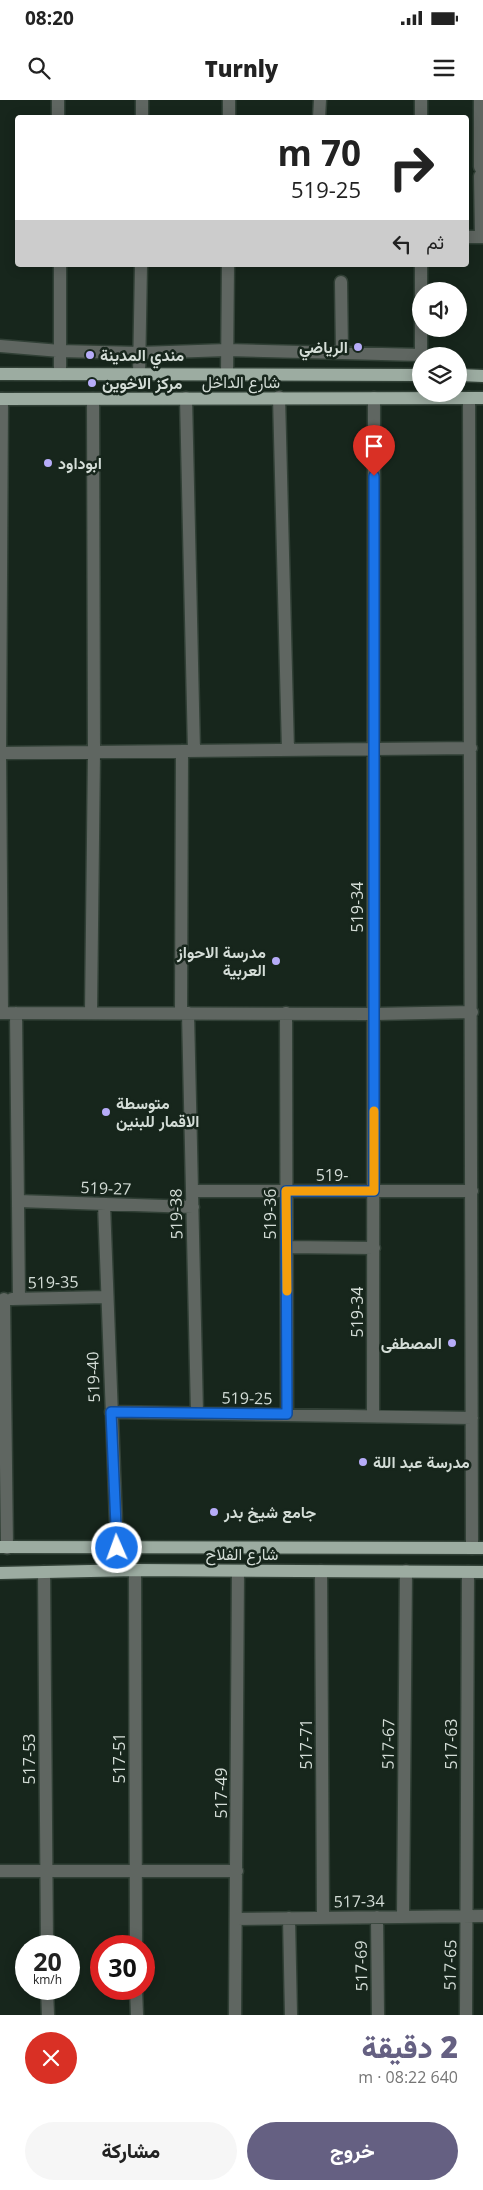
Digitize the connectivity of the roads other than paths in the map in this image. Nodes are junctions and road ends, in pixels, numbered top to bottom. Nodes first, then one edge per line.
1 (58, 100) edge
2 (142, 100) edge
3 (229, 100) edge
4 (320, 100) edge
5 (421, 100) edge
6 (480, 100) edge
7 (58, 115) edge
8 (142, 115) edge
9 (229, 115) edge
10 (319, 115) edge
11 (421, 115) edge
12 (469, 237) edge
13 (482, 237) edge
14 (60, 267) edge
15 (141, 267) edge
16 (228, 267) edge
17 (421, 267) edge
18 (341, 282) dead end
19 (0, 346) edge
20 (421, 347) edge
21 (227, 350) junction
22 (60, 351) junction
23 (140, 353) junction
24 (342, 353) junction
25 (412, 355) edge
26 (0, 374) edge
27 (60, 374) junction
28 (227, 374) junction
29 (139, 375) junction
30 (412, 375) edge
31 (467, 376) edge
32 (483, 376) edge
33 (93, 398) junction
34 (186, 398) junction
35 (279, 398) junction
36 (374, 398) junction
37 (469, 398) junction
38 (483, 398) edge
39 (1, 399) edge
40 (471, 748) junction
41 (374, 749) junction
42 (288, 750) junction
43 (188, 751) junction
44 (94, 752) junction
45 (0, 753) edge
46 (477, 960) edge
47 (472, 1012) junction
48 (1, 1013) edge
49 (16, 1013) junction
50 (91, 1013) junction
51 (185, 1013) junction
52 (286, 1013) junction
53 (374, 1014) junction
54 (192, 1191) junction
55 (286, 1191) junction
56 (374, 1191) junction
57 (472, 1191) junction
58 (18, 1201) junction
59 (104, 1204) junction
60 (192, 1207) junction
61 (287, 1247) junction
62 (374, 1248) junction
63 (107, 1297) junction
64 (2, 1299) edge
65 (19, 1299) junction
66 (111, 1412) junction
67 (197, 1413) junction
68 (287, 1414) junction
69 (374, 1416) junction
70 (472, 1418) junction
71 (4, 1548) edge
72 (117, 1548) junction
73 (478, 1548) edge
74 (135, 1570) junction
75 (238, 1571) junction
76 (321, 1571) junction
77 (44, 1572) junction
78 (406, 1572) junction
79 (468, 1572) junction
80 (483, 1572) edge
81 (0, 1573) edge
82 (0, 1871) edge
83 (46, 1871) junction
84 (136, 1871) junction
85 (236, 1871) junction
86 (468, 1916) junction
87 (483, 1916) edge
88 (377, 1917) junction
89 (403, 1917) junction
90 (289, 1918) junction
91 (323, 1918) junction
92 (236, 1919) junction
93 (47, 1935) edge
94 (136, 1935) edge
95 (47, 2000) edge
96 (136, 2000) edge
97 (48, 2015) edge
98 (137, 2015) edge
99 (235, 2015) edge
100 (291, 2015) edge
101 (378, 2015) edge
102 (466, 2015) edge

1 - 7 street
2 - 8 street
3 - 9 street
4 - 10 street
5 - 11 street
6 - 13 street
12 - 13 street
14 - 22 street
15 - 23 street
16 - 21 street
17 - 20 street
18 - 24 street
19 - 22 street
21 - 23 street
21 - 24 street
21 - 28 street
22 - 23 street
22 - 27 street
23 - 29 street
24 - 25 street
26 - 27 main road, شارع الداخل
27 - 29 main road, شارع الداخل
28 - 29 main road, شارع الداخل
28 - 30 main road, شارع الداخل
31 - 32 main road
33 - 34 main road, شارع الداخل
33 - 39 main road, شارع الداخل
33 - 44 street
34 - 35 main road, شارع الداخل
34 - 43 street, 519-38
35 - 36 main road, شارع الداخل
35 - 42 street
36 - 37 main road, شارع الداخل
36 - 41 street, 519-34
37 - 38 main road, شارع الداخل
37 - 40 street
39 - 45 street
40 - 41 street
40 - 46 street
41 - 42 street
41 - 53 street, 519-34
42 - 43 street
43 - 44 street
43 - 51 street, 519-38
44 - 45 street
44 - 50 street
45 - 48 street
46 - 47 street
47 - 53 street
47 - 57 street
48 - 49 street
49 - 50 street
49 - 58 street
50 - 51 street
51 - 52 street
51 - 54 street, 519-38
52 - 53 street
52 - 55 street, 519-36
53 - 56 street, 519-34
54 - 55 street, 519-
54 - 60 street, 519-38
55 - 56 street, 519-
55 - 61 street, 519-36
56 - 57 street, 519-
56 - 62 street, 519-34
57 - 70 street
58 - 59 street, 519-27
58 - 65 street
59 - 60 street, 519-27
59 - 63 street, 519-40
60 - 67 street, 519-38
61 - 62 street
61 - 68 street, 519-36
62 - 69 street, 519-34
63 - 65 street, 519-35
63 - 66 street, 519-40
64 - 65 street, 519-35
64 - 71 street
66 - 67 street, 519-25
66 - 72 street, 519-40
67 - 68 street, 519-25
68 - 69 street, 519-25
69 - 70 street, 519-25
70 - 73 street
71 - 72 main road, شارع الفلاح
72 - 73 main road, شارع الفلاح
74 - 75 main road, شارع الفلاح
74 - 77 main road, شارع الفلاح
74 - 84 street, 517-51
75 - 76 main road, شارع الفلاح
75 - 85 street, 517-49
76 - 78 main road, شارع الفلاح
76 - 91 street, 517-71
77 - 81 main road, شارع الفلاح
77 - 83 street, 517-53
78 - 79 main road, شارع الفلاح
78 - 89 street, 517-67
79 - 80 main road, شارع الفلاح
79 - 86 street, 517-63
82 - 83 street
83 - 84 street
83 - 93 street, 517-53
84 - 85 street
84 - 94 street, 517-51
85 - 92 street, 517-49
86 - 87 street, 517-34
86 - 89 street, 517-34
86 - 102 street, 517-65
88 - 89 street, 517-34
88 - 91 street, 517-34
88 - 101 street, 517-69
90 - 91 street, 517-34
90 - 92 street, 517-34
90 - 100 street
92 - 99 street, 517-49
95 - 97 street
96 - 98 street

